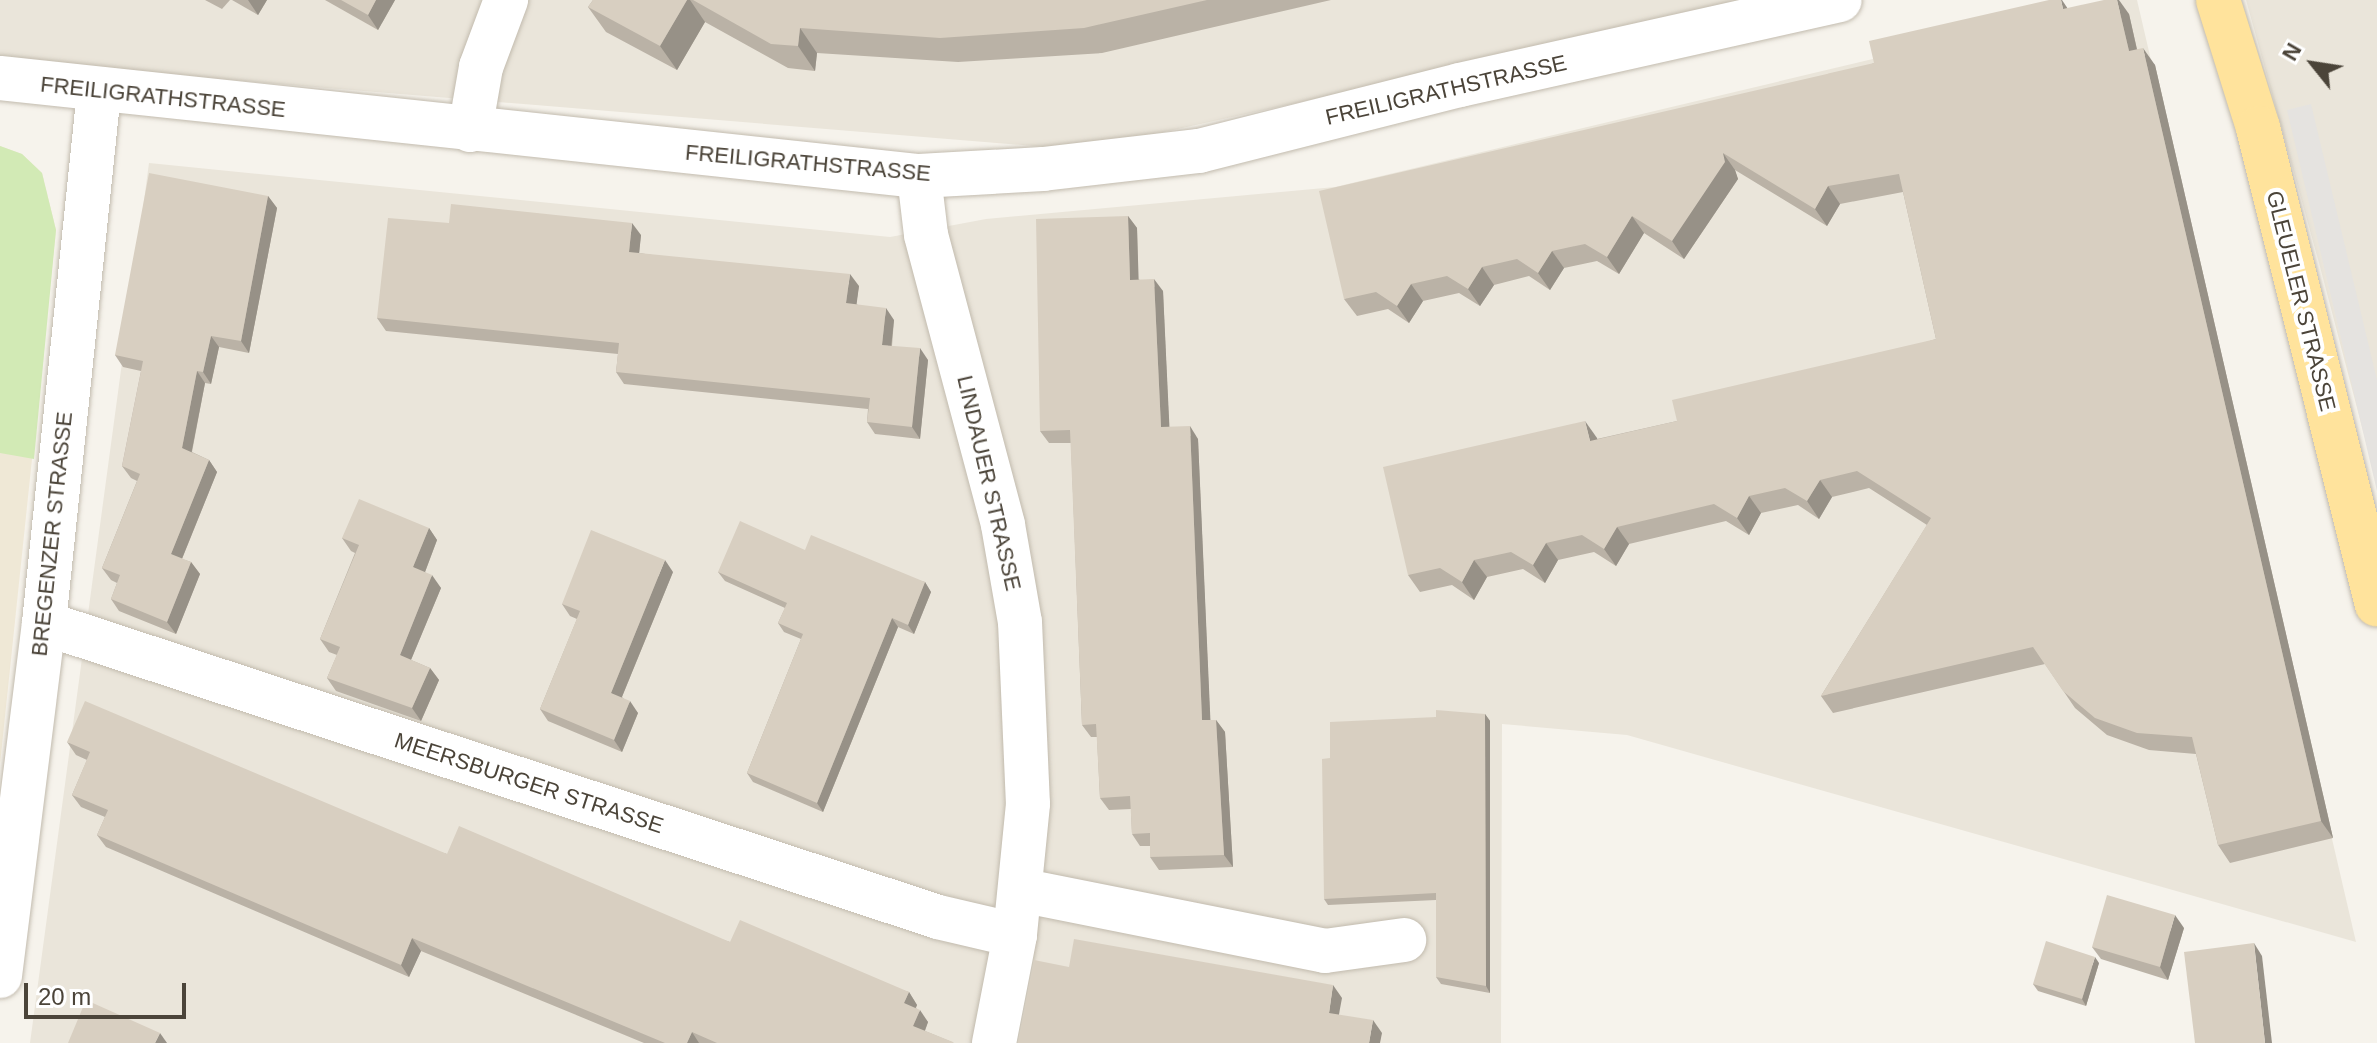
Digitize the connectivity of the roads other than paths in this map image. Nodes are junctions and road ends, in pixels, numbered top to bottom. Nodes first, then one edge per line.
1 (506, 0) edge
2 (1840, 0) edge
3 (2218, 0) edge
4 (0, 78) edge
5 (99, 92) junction
6 (470, 130) junction
7 (919, 176) junction
8 (2377, 604) edge
9 (44, 623) junction
10 (1020, 890) junction
11 (1015, 935) junction
12 (1404, 940) dead end
13 (0, 976) edge
14 (994, 1043) edge

1 - 6 street
2 - 7 street, FREILIGRATHSTRASSE
3 - 8 main road, GLEUELER STRASSE
4 - 5 street, FREILIGRATHSTRASSE
5 - 6 street, FREILIGRATHSTRASSE
5 - 9 street, BREGENZER STRASSE
6 - 7 street, FREILIGRATHSTRASSE
7 - 10 street, LINDAUER STRASSE
9 - 11 street, MEERSBURGER STRASSE
9 - 13 street, BREGENZER STRASSE
10 - 11 street, LINDAUER STRASSE
10 - 12 street
11 - 14 street, LINDAUER STRASSE

